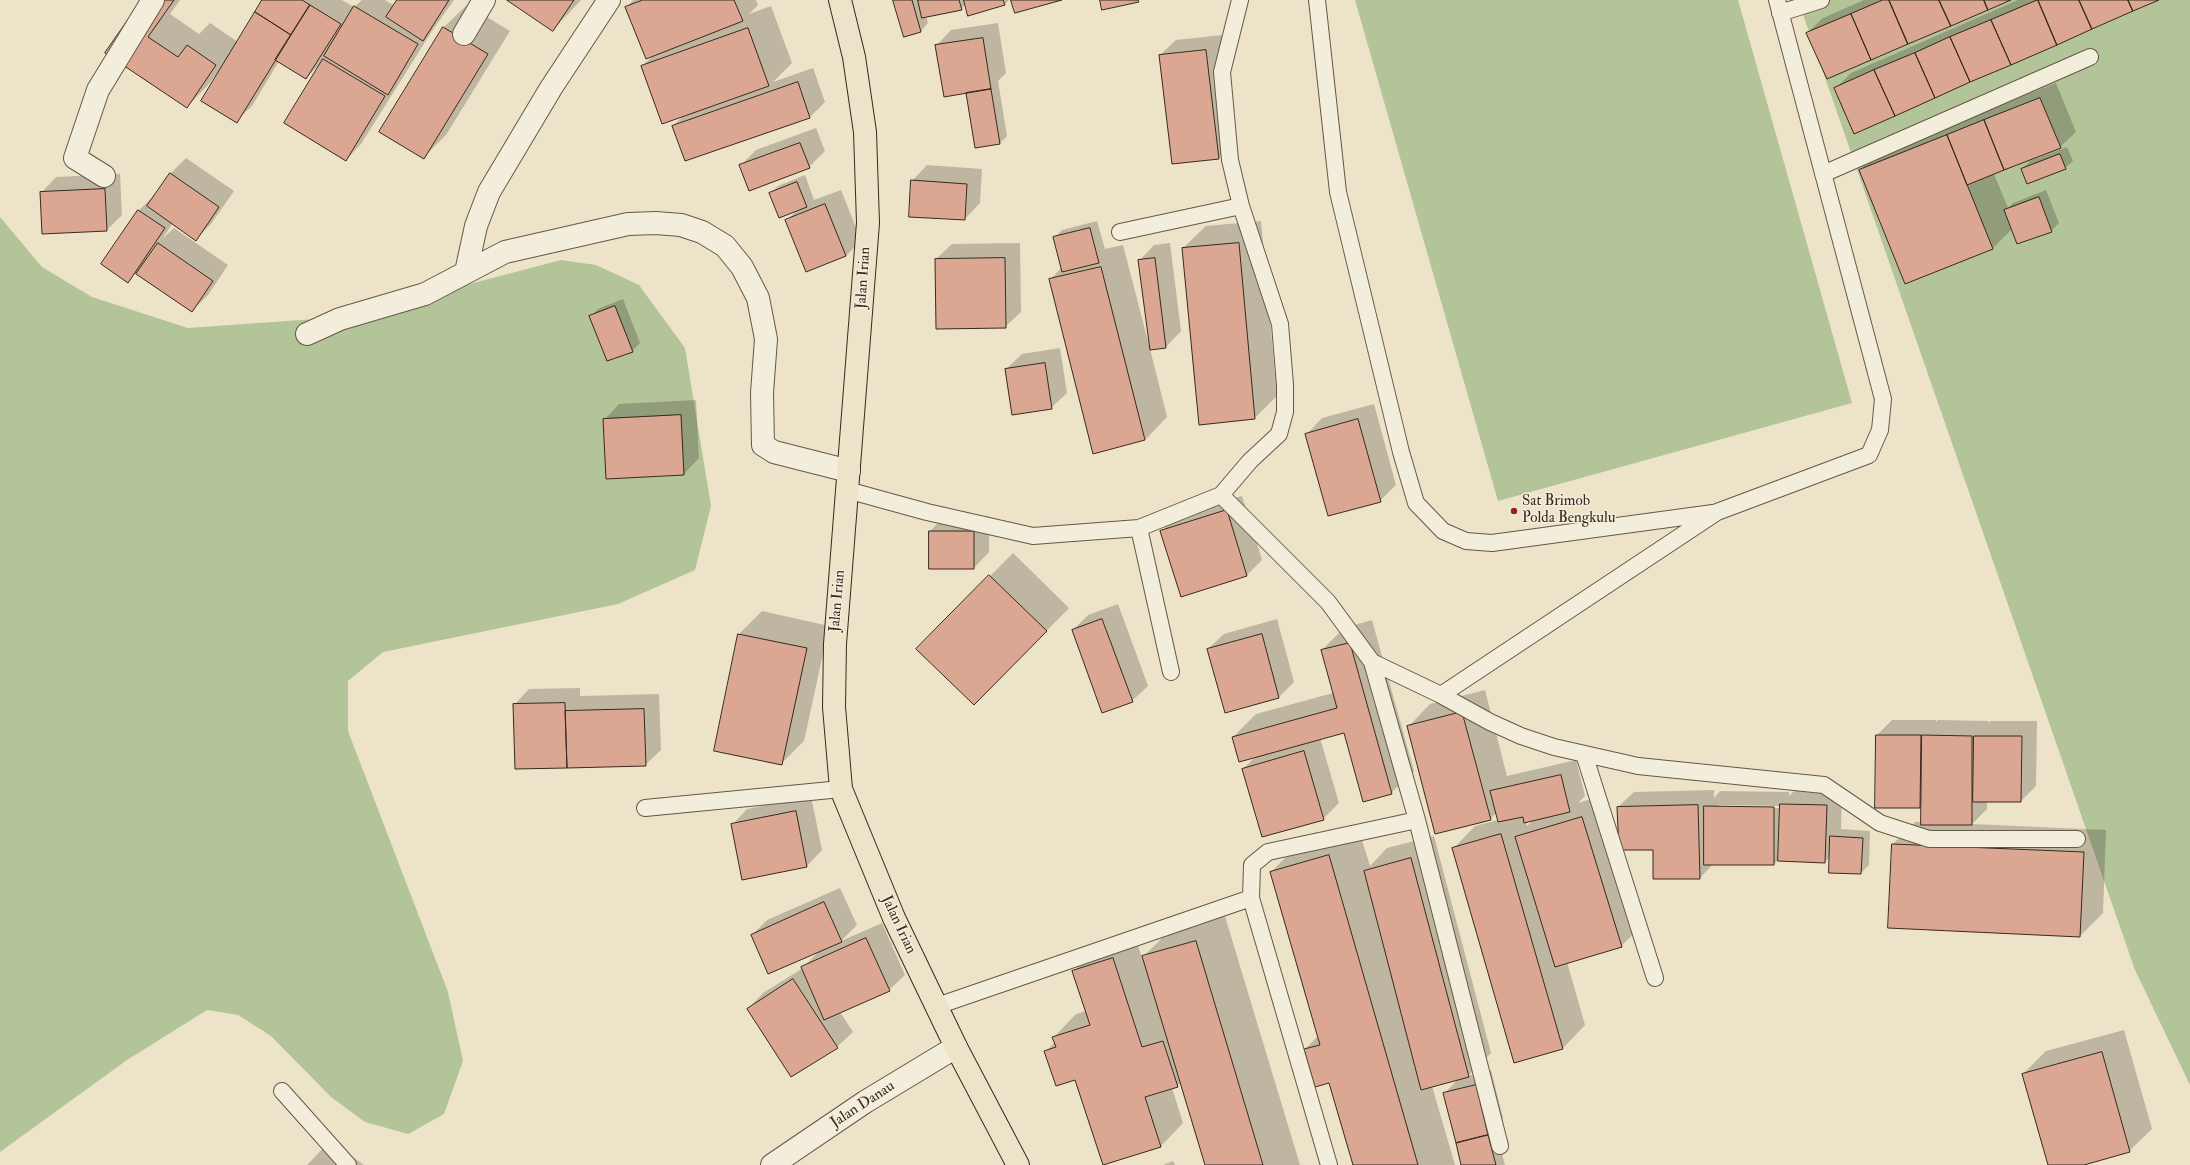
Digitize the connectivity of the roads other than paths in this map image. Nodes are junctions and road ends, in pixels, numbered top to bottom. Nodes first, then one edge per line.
1 (153, 0) edge
2 (484, 0) edge
3 (609, 0) edge
4 (840, 0) edge
5 (1240, 0) edge
6 (1317, 0) edge
7 (1821, 0) edge
8 (1778, 6) edge
9 (464, 34) dead end
10 (2090, 57) dead end
11 (1823, 174) junction
12 (104, 176) dead end
13 (1241, 206) junction
14 (1120, 232) dead end
15 (466, 272) junction
16 (307, 334) dead end
17 (848, 481) junction
18 (1221, 494) junction
19 (1717, 512) junction
20 (1139, 528) junction
21 (1372, 662) junction
22 (1171, 672) dead end
23 (1441, 695) junction
24 (1584, 754) junction
25 (841, 789) junction
26 (645, 808) dead end
27 (1418, 820) junction
28 (2077, 839) dead end
29 (1251, 898) junction
30 (1655, 978) dead end
31 (937, 1006) junction
32 (956, 1047) junction
33 (282, 1091) dead end
34 (1500, 1146) dead end
35 (348, 1165) edge
36 (772, 1165) edge
37 (1018, 1165) edge
38 (1329, 1165) edge

1 - 12 street
2 - 9 street
3 - 15 street
4 - 17 main road, Jalan Irian
5 - 13 lane
6 - 19 lane
7 - 8 lane
8 - 11 lane
10 - 11 lane
11 - 19 lane
13 - 14 lane
13 - 18 lane
15 - 16 street
15 - 17 street
17 - 20 lane
17 - 25 main road, Jalan Irian
18 - 20 lane
18 - 21 lane
19 - 23 lane
20 - 22 lane
21 - 23 lane
21 - 27 lane
23 - 24 lane
24 - 28 lane
24 - 30 lane
25 - 26 lane
25 - 31 main road, Jalan Irian
27 - 29 lane
27 - 34 lane
29 - 31 lane
29 - 38 lane
31 - 32 main road, Jalan Irian
32 - 36 street, Jalan Danau
32 - 37 main road, Jalan Irian
33 - 35 lane

